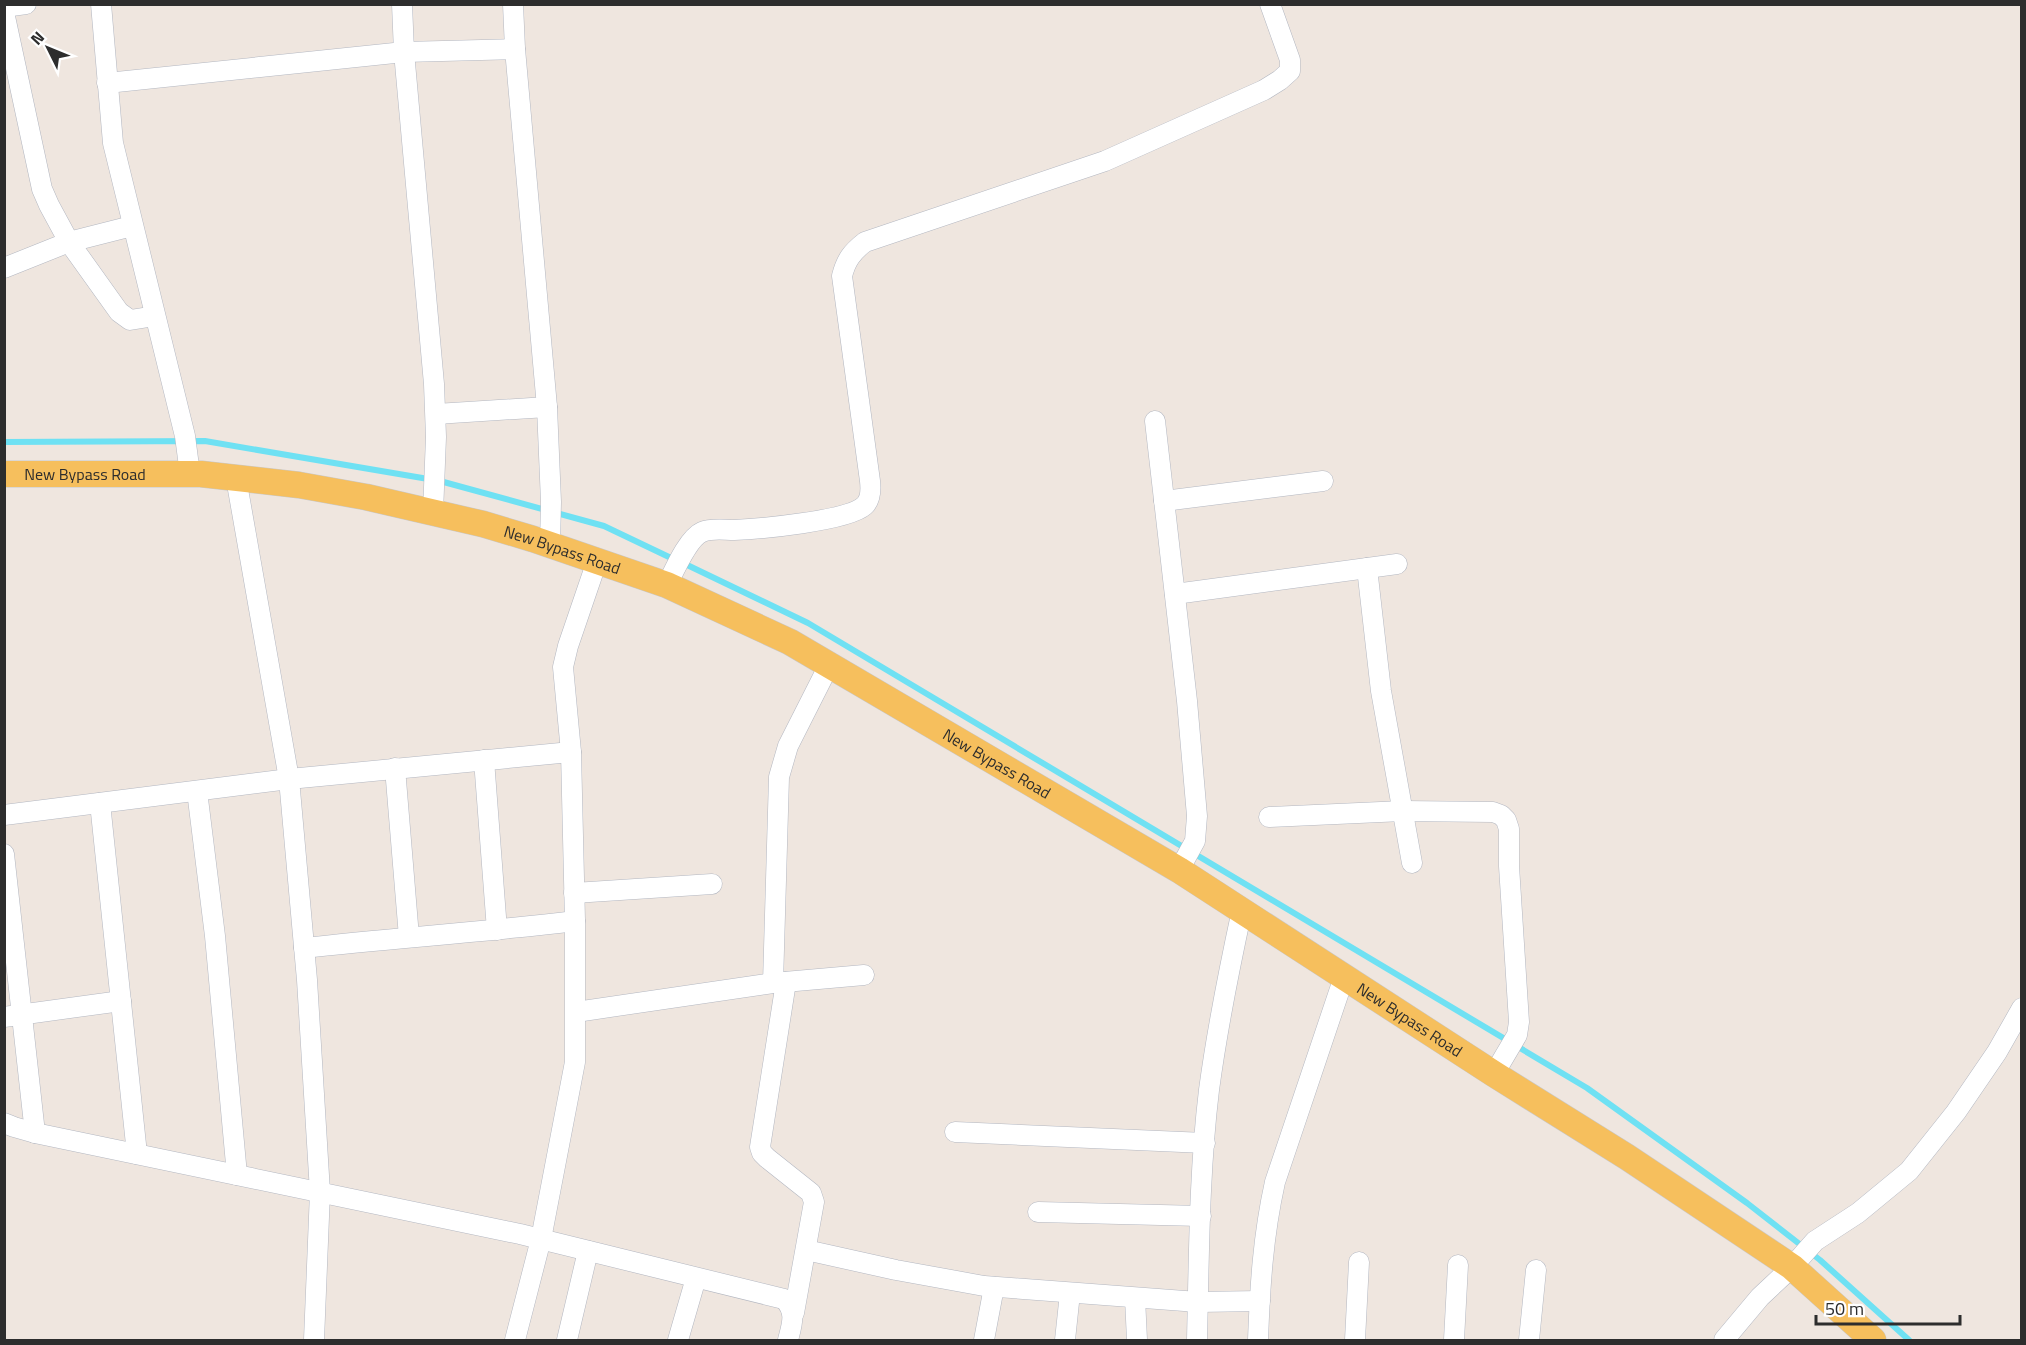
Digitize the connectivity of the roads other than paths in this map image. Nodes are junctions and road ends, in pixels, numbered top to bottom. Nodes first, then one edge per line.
1 (26, 4) edge
2 (101, 4) edge
3 (402, 4) edge
4 (513, 4) edge
5 (1270, 4) edge
6 (4, 7) edge
7 (4, 12) edge
8 (515, 49) junction
9 (404, 52) junction
10 (107, 83) junction
11 (132, 226) junction
12 (69, 242) junction
13 (4, 268) edge
14 (155, 316) junction
15 (547, 407) junction
16 (436, 414) junction
17 (1155, 422) dead end
18 (189, 466) junction
19 (4, 474) edge
20 (236, 477) junction
21 (1323, 482) dead end
22 (1164, 501) junction
23 (433, 506) junction
24 (550, 545) junction
25 (597, 561) junction
26 (1397, 564) dead end
27 (1367, 568) junction
28 (667, 585) junction
29 (1174, 594) junction
30 (829, 665) junction
31 (571, 752) junction
32 (484, 760) junction
33 (395, 768) junction
34 (288, 779) junction
35 (197, 791) junction
36 (100, 803) junction
37 (1403, 811) junction
38 (4, 815) edge
39 (1269, 817) dead end
40 (4, 854) edge
41 (1187, 856) junction
42 (1412, 863) dead end
43 (712, 884) dead end
44 (574, 893) junction
45 (1242, 910) junction
46 (575, 921) junction
47 (497, 930) junction
48 (409, 937) junction
49 (304, 948) junction
50 (864, 975) dead end
51 (1344, 977) junction
52 (780, 982) junction
53 (121, 1001) junction
54 (2022, 1008) edge
55 (576, 1012) junction
56 (14, 1016) edge
57 (1494, 1074) junction
58 (4, 1123) edge
59 (955, 1132) dead end
60 (35, 1133) junction
61 (1204, 1143) junction
62 (137, 1154) junction
63 (237, 1175) junction
64 (320, 1192) junction
65 (1038, 1212) dead end
66 (1201, 1216) junction
67 (541, 1239) junction
68 (806, 1250) junction
69 (588, 1251) junction
70 (1359, 1262) dead end
71 (1795, 1264) junction
72 (1458, 1265) dead end
73 (1536, 1270) dead end
74 (696, 1278) junction
75 (994, 1287) junction
76 (1070, 1293) junction
77 (1135, 1298) junction
78 (1260, 1301) junction
79 (1198, 1302) junction
80 (794, 1313) junction
81 (314, 1341) edge
82 (515, 1341) edge
83 (567, 1341) edge
84 (678, 1341) edge
85 (788, 1341) edge
86 (984, 1341) edge
87 (1065, 1341) edge
88 (1137, 1341) edge
89 (1197, 1341) edge
90 (1258, 1341) edge
91 (1354, 1341) edge
92 (1454, 1341) edge
93 (1529, 1341) edge
94 (1724, 1341) edge
95 (1873, 1341) edge

1 - 6 street
2 - 10 street
3 - 9 street
4 - 8 street
5 - 28 street
7 - 12 street
8 - 9 street
8 - 15 street
9 - 10 street
9 - 16 street
10 - 11 street
11 - 12 street
11 - 14 street
12 - 13 street
12 - 14 street
14 - 18 street
15 - 16 street
15 - 24 street
16 - 23 street
17 - 22 street
18 - 19 main road, New Bypass Road
18 - 20 main road, New Bypass Road
20 - 23 main road, New Bypass Road
20 - 34 street
21 - 22 street
22 - 29 street
23 - 24 main road, New Bypass Road
24 - 25 main road, New Bypass Road
25 - 28 main road, New Bypass Road
25 - 31 street
26 - 27 street
27 - 29 street
27 - 37 street
28 - 30 main road, New Bypass Road
29 - 41 street
30 - 41 main road, New Bypass Road
30 - 52 street
31 - 32 street
31 - 44 street
32 - 33 street
32 - 47 street
33 - 34 street
33 - 48 street
34 - 35 street
34 - 49 street
35 - 36 street
35 - 63 street
36 - 38 street
36 - 53 street
37 - 39 street
37 - 42 street
37 - 57 street
40 - 56 street
41 - 45 main road, New Bypass Road
43 - 44 street
44 - 46 street
45 - 51 main road, New Bypass Road
45 - 61 street
46 - 47 street
46 - 55 street
47 - 48 street
48 - 49 street
49 - 64 street
50 - 52 street
51 - 57 main road, New Bypass Road
51 - 78 street
52 - 55 street
52 - 68 street
53 - 56 street
53 - 62 street
54 - 71 street
55 - 67 street
56 - 60 street
57 - 71 main road, New Bypass Road
58 - 60 street
59 - 61 street
60 - 62 street
61 - 66 street
62 - 63 street
63 - 64 street
64 - 67 street
64 - 81 street
65 - 66 street
66 - 79 street
67 - 69 street
67 - 82 street
68 - 75 street
68 - 80 street
69 - 74 street
69 - 83 street
70 - 91 street
71 - 94 street
71 - 95 main road, New Bypass Road
72 - 92 street
73 - 93 street
74 - 80 street
74 - 84 street
75 - 76 street
75 - 86 street
76 - 77 street
76 - 87 street
77 - 79 street
77 - 88 street
78 - 79 street
78 - 90 street
79 - 89 street
80 - 85 street

